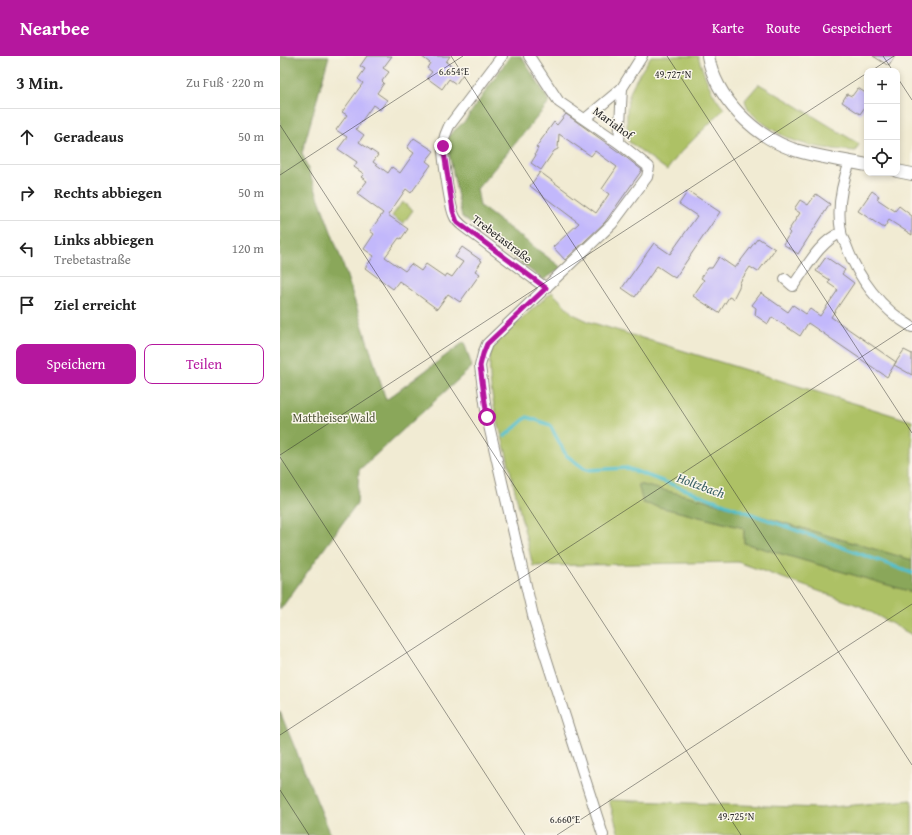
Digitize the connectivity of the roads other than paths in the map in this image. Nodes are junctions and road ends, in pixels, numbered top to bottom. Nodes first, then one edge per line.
1 (502, 56) edge
2 (529, 56) edge
3 (642, 56) edge
4 (708, 56) edge
5 (622, 88) junction
6 (585, 118) junction
7 (619, 143) junction
8 (850, 162) junction
9 (864, 164) edge
10 (900, 172) edge
11 (912, 174) edge
12 (841, 232) junction
13 (784, 279) dead end
14 (546, 288) junction
15 (912, 327) edge
16 (603, 835) edge

1 - 14 street, Trebetastraße
2 - 6 street, Mariahof
3 - 5 street
4 - 8 street
5 - 6 street
5 - 7 street
6 - 7 street, Mariahof
7 - 14 street, Mariahof
8 - 9 street
8 - 12 street
10 - 11 street
12 - 13 street
12 - 15 street
14 - 16 street

